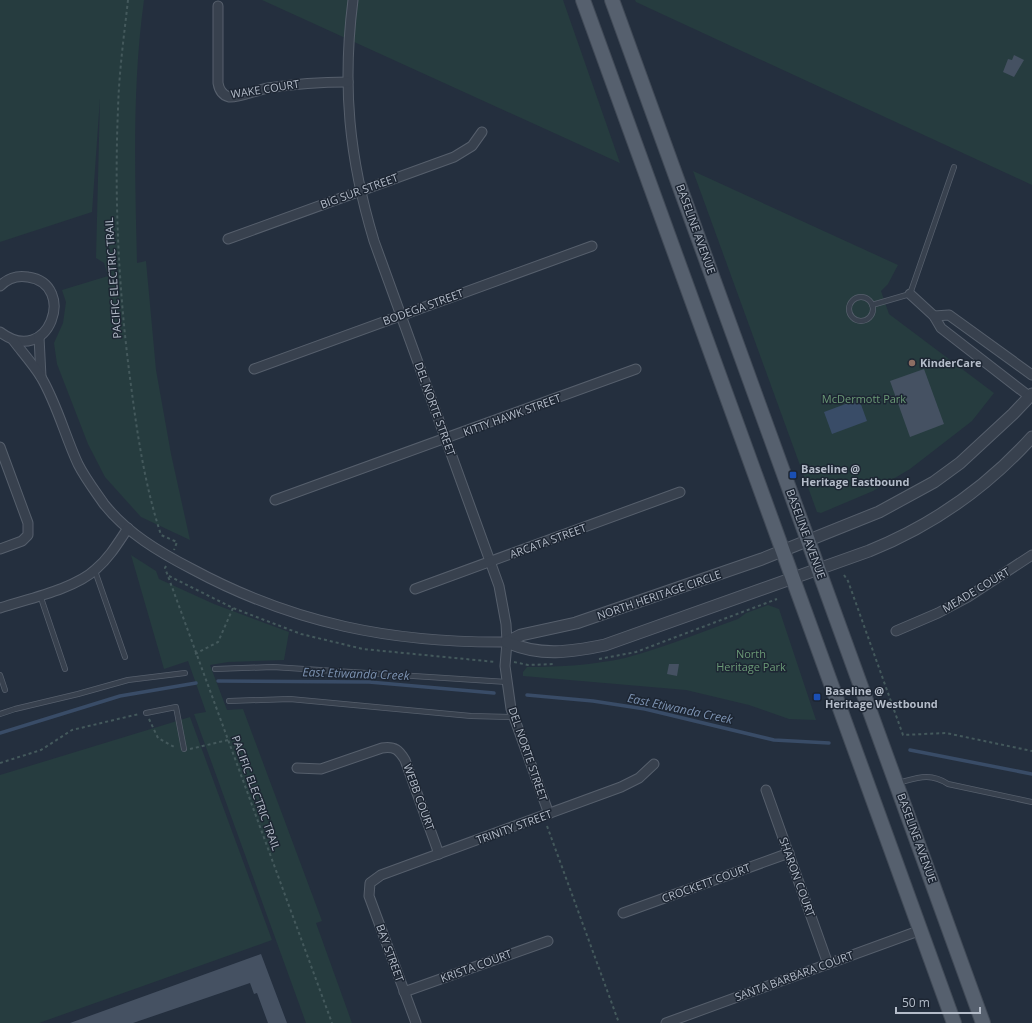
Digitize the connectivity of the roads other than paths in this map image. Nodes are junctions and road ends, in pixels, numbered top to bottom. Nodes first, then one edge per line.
1 (354, 0) edge
2 (583, 0) edge
3 (612, 0) edge
4 (218, 6) dead end
5 (348, 82) junction
6 (482, 132) dead end
7 (954, 167) dead end
8 (360, 191) junction
9 (228, 239) dead end
10 (592, 246) dead end
11 (0, 286) edge
12 (910, 294) junction
13 (872, 306) junction
14 (401, 315) junction
15 (934, 316) junction
16 (0, 332) edge
17 (39, 337) junction
18 (13, 340) junction
19 (254, 368) dead end
20 (636, 369) dead end
21 (1032, 375) edge
22 (41, 377) junction
23 (1031, 396) edge
24 (1032, 437) edge
25 (446, 439) junction
26 (0, 446) edge
27 (680, 492) dead end
28 (275, 500) dead end
29 (128, 528) junction
30 (809, 541) junction
31 (0, 549) edge
32 (783, 551) junction
33 (1032, 555) edge
34 (491, 562) junction
35 (819, 568) junction
36 (95, 571) junction
37 (793, 577) junction
38 (415, 589) dead end
39 (40, 595) junction
40 (1, 606) edge
41 (896, 630) dead end
42 (507, 642) junction
43 (125, 657) dead end
44 (64, 668) dead end
45 (216, 669) dead end
46 (185, 672) dead end
47 (0, 676) edge
48 (507, 684) junction
49 (5, 690) dead end
50 (228, 700) dead end
51 (146, 713) road end
52 (512, 713) junction
53 (0, 714) edge
54 (184, 749) dead end
55 (654, 764) dead end
56 (298, 768) dead end
57 (897, 784) junction
58 (766, 790) dead end
59 (1032, 802) edge
60 (549, 814) junction
61 (789, 853) junction
62 (439, 854) junction
63 (370, 884) joint
64 (623, 913) dead end
65 (921, 930) junction
66 (548, 941) dead end
67 (828, 964) junction
68 (404, 992) junction
69 (416, 1023) edge
70 (666, 1023) edge
71 (954, 1023) edge
72 (983, 1023) edge

1 - 5 street, DEL NORTE STREET
2 - 32 main road
3 - 30 main road, BASELINE AVENUE
4 - 5 street, WAKE COURT
5 - 8 street, DEL NORTE STREET
6 - 8 street, BIG SUR STREET
7 - 12 lane
8 - 9 street, BIG SUR STREET
8 - 14 street, DEL NORTE STREET
10 - 14 street, BODEGA STREET
11 - 17 street
12 - 13 lane
12 - 15 street
13 - 13 lane
14 - 19 street, BODEGA STREET
14 - 25 street, DEL NORTE STREET
15 - 21 street
15 - 23 street
16 - 18 street
17 - 18 street
17 - 22 street
18 - 22 street
20 - 25 street, KITTY HAWK STREET
22 - 29 street, NORTH HERITAGE CIRCLE
23 - 30 street, NORTH HERITAGE CIRCLE
24 - 35 street, NORTH HERITAGE CIRCLE
25 - 28 street, KITTY HAWK STREET
25 - 34 street, DEL NORTE STREET
26 - 31 street
27 - 34 street, ARCATA STREET
29 - 36 street
29 - 42 street, NORTH HERITAGE CIRCLE
30 - 32 street, NORTH HERITAGE CIRCLE
30 - 35 main road, BASELINE AVENUE
32 - 37 main road
32 - 42 street, NORTH HERITAGE CIRCLE
33 - 41 street, MEADE COURT
34 - 38 street, ARCATA STREET
34 - 42 street, DEL NORTE STREET
35 - 37 street, NORTH HERITAGE CIRCLE
35 - 57 main road, BASELINE AVENUE
36 - 39 street
36 - 43 lane
37 - 42 street, NORTH HERITAGE CIRCLE
37 - 65 main road
39 - 40 street
39 - 44 lane
42 - 48 street, DEL NORTE STREET
45 - 48 lane
46 - 53 lane
47 - 49 lane
48 - 52 street, DEL NORTE STREET
50 - 52 lane
51 - 54 lane
52 - 60 street, DEL NORTE STREET
55 - 60 street, TRINITY STREET
56 - 62 street, WEBB COURT
57 - 59 lane
57 - 72 main road, BASELINE AVENUE
58 - 61 street, SHARON COURT
60 - 62 street, TRINITY STREET
61 - 64 street, CROCKETT COURT
61 - 67 street, SHARON COURT
62 - 63 street, TRINITY STREET
63 - 68 street, BAY STREET
65 - 67 street, SANTA BARBARA COURT
65 - 71 main road
66 - 68 street, KRISTA COURT
67 - 70 street, SANTA BARBARA COURT
68 - 69 street, BAY STREET

